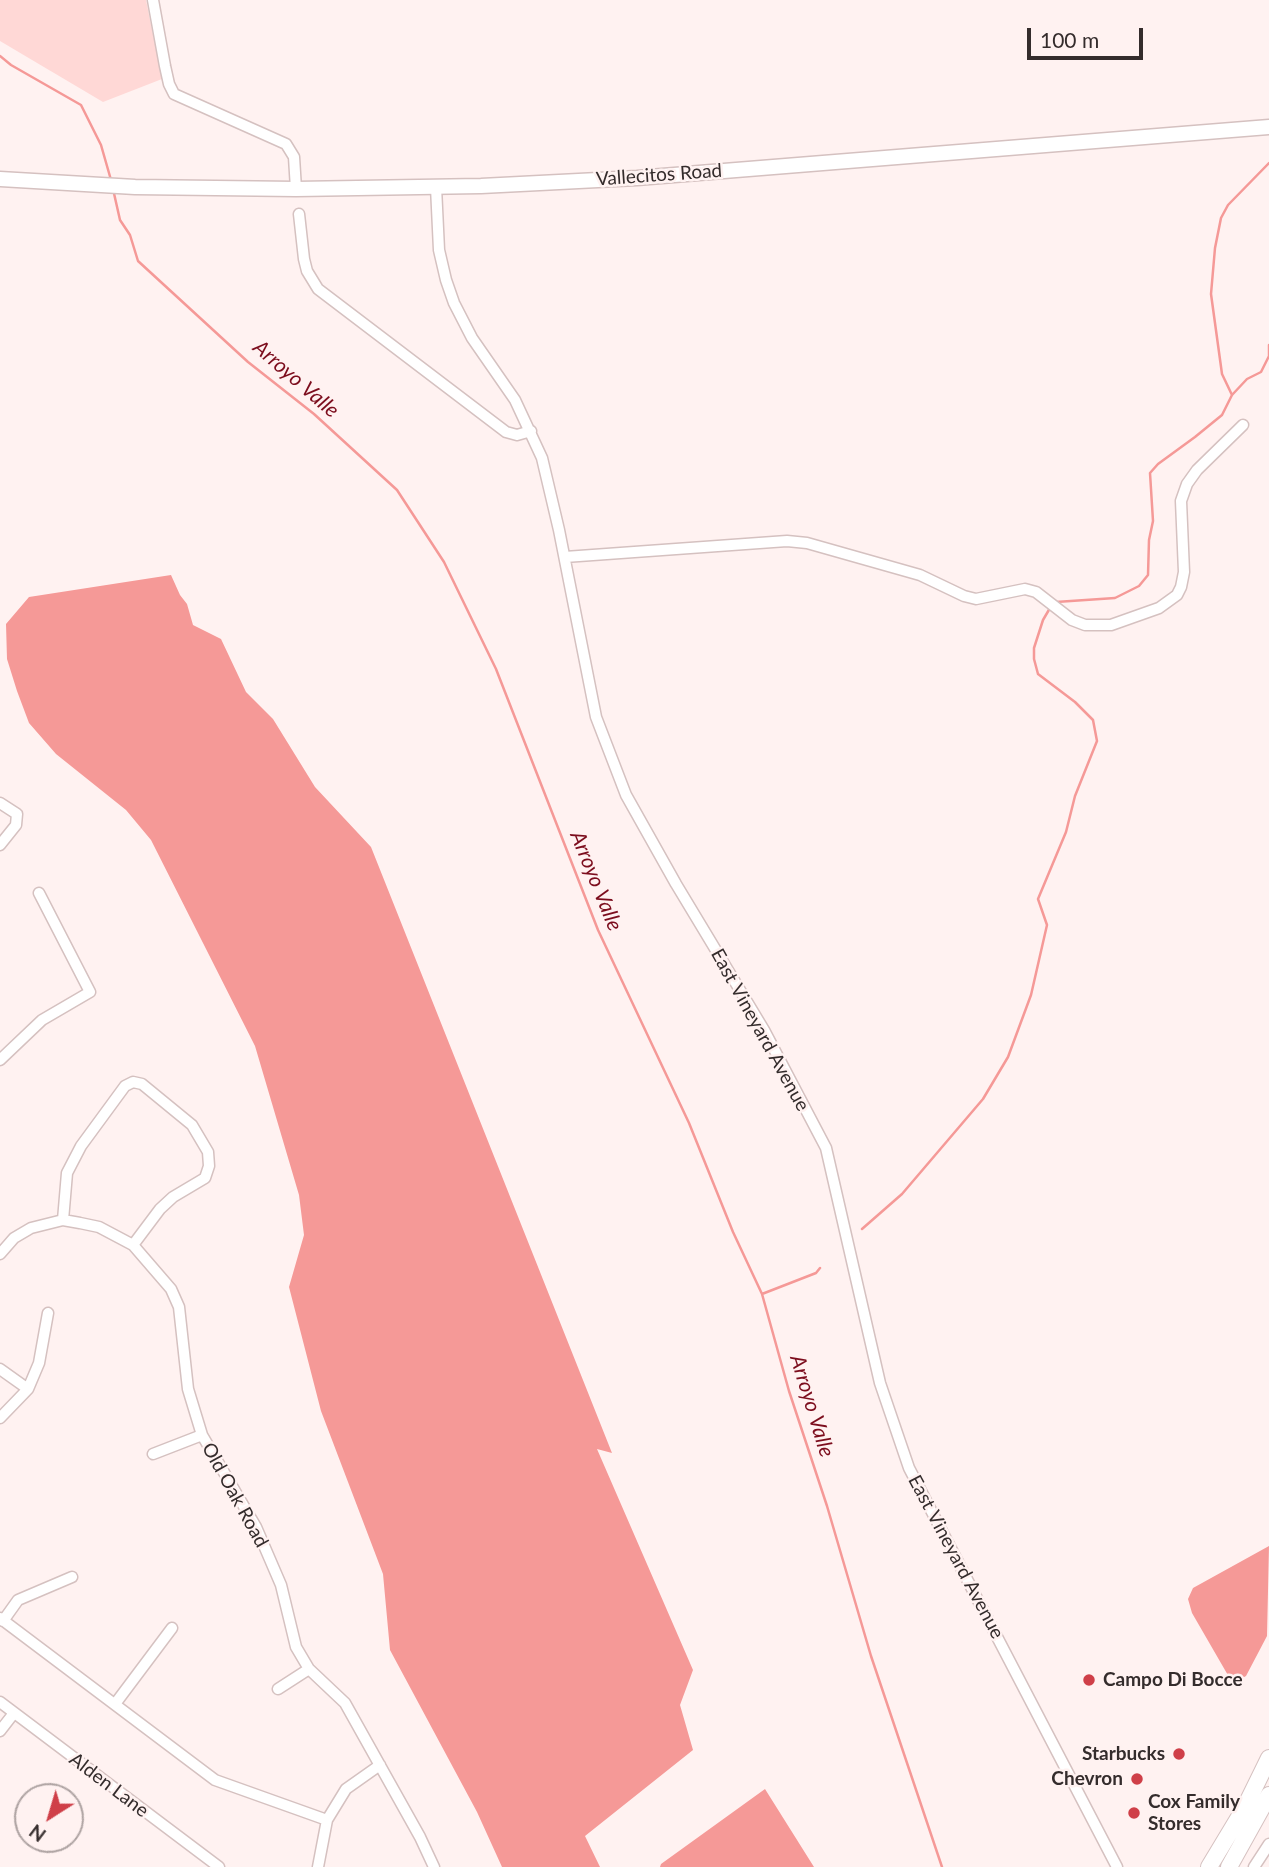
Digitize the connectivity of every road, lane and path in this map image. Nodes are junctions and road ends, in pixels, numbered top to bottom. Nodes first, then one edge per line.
1 (153, 0) edge
2 (1269, 127) edge
3 (0, 181) edge
4 (436, 187) junction
5 (296, 189) junction
6 (299, 214) dead end
7 (1243, 425) dead end
8 (531, 431) junction
9 (565, 557) junction
10 (0, 803) edge
11 (0, 845) edge
12 (39, 893) dead end
13 (0, 1060) edge
14 (63, 1220) junction
15 (133, 1245) junction
16 (0, 1254) edge
17 (48, 1313) dead end
18 (0, 1369) edge
19 (28, 1389) junction
20 (0, 1418) edge
21 (202, 1435) junction
22 (153, 1454) dead end
23 (72, 1577) dead end
24 (2, 1619) edge
25 (172, 1628) dead end
26 (309, 1669) junction
27 (278, 1689) dead end
28 (0, 1702) edge
29 (115, 1704) junction
30 (14, 1713) junction
31 (0, 1731) edge
32 (1267, 1761) edge
33 (380, 1765) junction
34 (1269, 1795) edge
35 (327, 1820) junction
36 (1269, 1844) edge
37 (219, 1867) edge
38 (318, 1867) edge
39 (434, 1867) edge
40 (1117, 1867) edge
41 (1209, 1867) edge
42 (1220, 1867) edge
43 (1229, 1867) edge
44 (1254, 1867) edge

1 - 5 street
2 - 4 main road, Vallecitos Road
3 - 5 main road, Vallecitos Road
4 - 5 main road, Vallecitos Road
4 - 8 street, East Vineyard Avenue
6 - 8 street
7 - 9 street
8 - 9 street, East Vineyard Avenue
9 - 40 street, East Vineyard Avenue
10 - 11 street
12 - 13 street
14 - 15 street, Old Oak Road
14 - 15 street
14 - 16 street, Old Oak Road
15 - 21 street, Old Oak Road
17 - 19 street
18 - 19 street
19 - 20 street
21 - 22 street
21 - 26 street, Old Oak Road
23 - 24 street
24 - 29 street
25 - 29 street
26 - 27 street
26 - 33 street, Old Oak Road
28 - 30 street, Alden Lane
29 - 35 street
30 - 31 street
30 - 37 street, Alden Lane
32 - 41 highway
32 - 42 highway
33 - 35 street
33 - 39 street, Old Oak Road
34 - 43 highway
35 - 38 street
36 - 44 street

